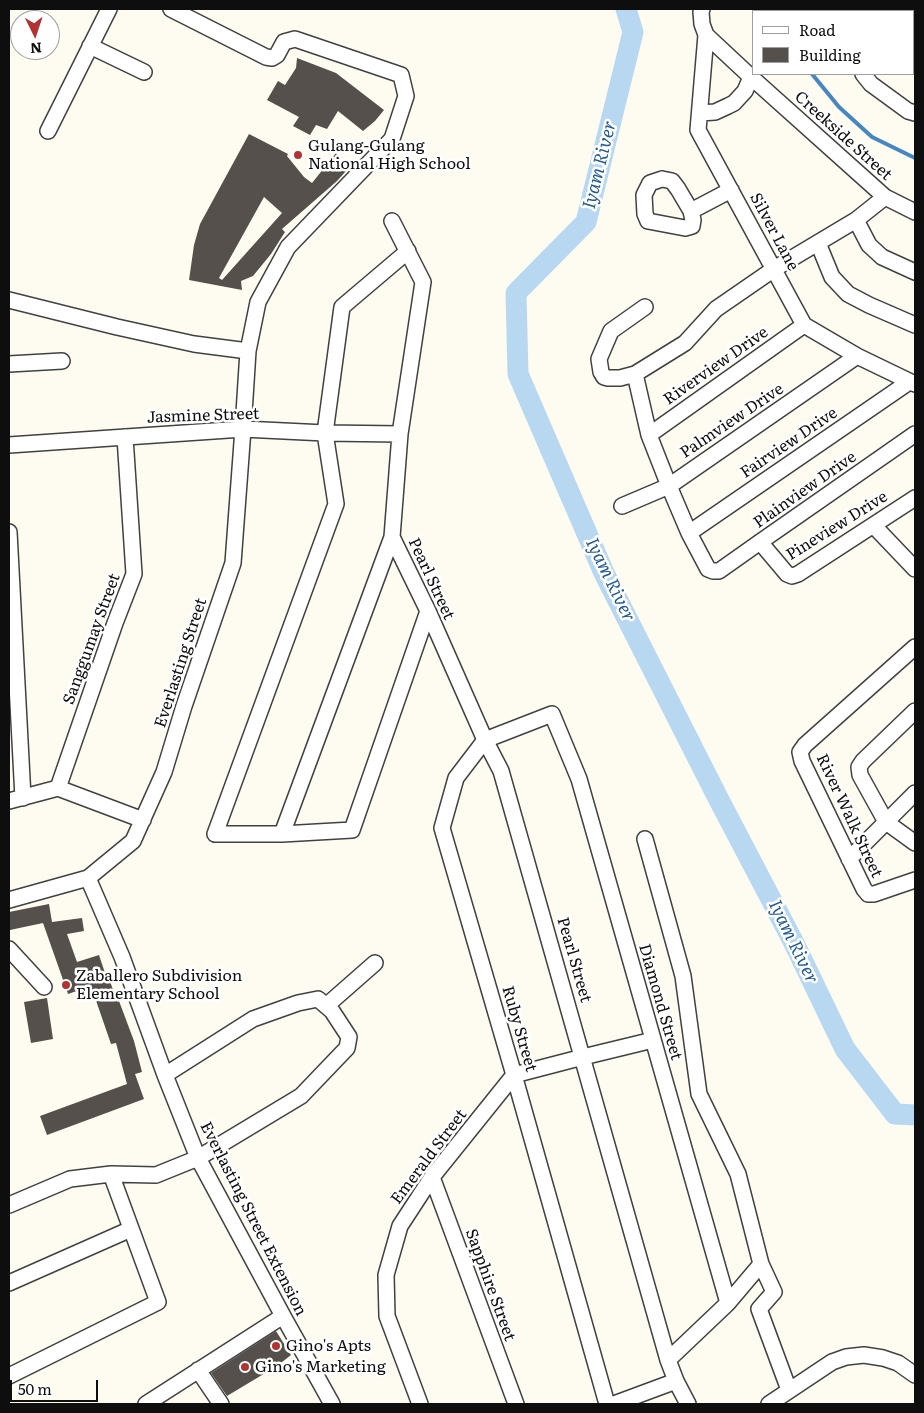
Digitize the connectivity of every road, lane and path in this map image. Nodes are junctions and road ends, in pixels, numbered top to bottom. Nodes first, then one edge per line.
1 (109, 9) edge
2 (170, 9) edge
3 (702, 9) edge
4 (706, 34) junction
5 (90, 46) junction
6 (144, 72) dead end
7 (751, 77) junction
8 (870, 77) edge
9 (913, 108) edge
10 (700, 113) junction
11 (48, 131) dead end
12 (731, 190) junction
13 (885, 197) junction
14 (691, 212) dead end
15 (915, 212) edge
16 (856, 220) junction
17 (392, 221) dead end
18 (818, 243) junction
19 (408, 251) junction
20 (774, 269) junction
21 (915, 272) edge
22 (9, 300) edge
23 (646, 307) dead end
24 (804, 325) junction
25 (915, 325) edge
26 (248, 351) junction
27 (857, 356) junction
28 (62, 361) dead end
29 (9, 364) edge
30 (635, 374) junction
31 (912, 383) edge
32 (244, 430) junction
33 (325, 433) junction
34 (400, 434) junction
35 (915, 434) edge
36 (648, 435) junction
37 (125, 437) junction
38 (9, 445) edge
39 (668, 486) junction
40 (915, 498) edge
41 (622, 506) dead end
42 (874, 526) junction
43 (9, 532) edge
44 (689, 532) junction
45 (392, 537) junction
46 (760, 542) junction
47 (915, 569) edge
48 (428, 611) junction
49 (913, 654) edge
50 (915, 711) edge
51 (485, 740) junction
52 (58, 788) junction
53 (915, 792) edge
54 (16, 800) edge
55 (143, 820) junction
56 (886, 822) junction
57 (282, 834) junction
58 (645, 839) dead end
59 (915, 843) edge
60 (849, 859) junction
61 (88, 878) junction
62 (915, 880) edge
63 (9, 900) edge
64 (9, 949) edge
65 (374, 963) dead end
66 (44, 986) dead end
67 (326, 1006) junction
68 (653, 1040) junction
69 (583, 1057) junction
70 (165, 1075) junction
71 (514, 1076) junction
72 (198, 1158) junction
73 (111, 1174) junction
74 (432, 1177) junction
75 (9, 1205) edge
76 (131, 1229) junction
77 (761, 1264) junction
78 (9, 1283) edge
79 (728, 1303) junction
80 (282, 1316) junction
81 (668, 1360) junction
82 (198, 1370) junction
83 (915, 1374) edge
84 (9, 1376) edge
85 (676, 1381) junction
86 (789, 1390) junction
87 (146, 1404) edge
88 (221, 1404) edge
89 (332, 1404) edge
90 (420, 1404) edge
91 (516, 1404) edge
92 (607, 1404) edge
93 (614, 1404) edge
94 (688, 1404) edge
95 (769, 1404) edge

1 - 5 street
2 - 26 street, Everlasting Street
3 - 4 street
4 - 7 street, Creekside Street
4 - 10 street, Silver Lane
5 - 6 street
5 - 11 street
7 - 10 street
7 - 13 street, Creekside Street
8 - 9 street
10 - 12 street, Silver Lane
12 - 14 street
12 - 20 street, Silver Lane
13 - 15 street, Creekside Street
13 - 16 street
16 - 18 street
16 - 21 street
17 - 19 street
18 - 20 street
18 - 25 street
19 - 33 street
19 - 34 street
20 - 24 street, Silver Lane
20 - 30 street
22 - 26 street
23 - 30 street
24 - 27 street
24 - 36 street, Riverview Drive
26 - 32 street, Everlasting Street
27 - 31 street
27 - 39 street, Palmview Drive
28 - 29 street
30 - 36 street
31 - 44 street, Fairview Drive
32 - 33 street, Jasmine Street
32 - 37 street, Jasmine Street
32 - 55 street, Everlasting Street
33 - 34 street, Jasmine Street
33 - 57 street
34 - 45 street
35 - 46 street, Plainview Drive
36 - 39 street
37 - 38 street, Jasmine Street
37 - 52 street, Sanggumay Street
39 - 41 street, Palmview Drive
39 - 44 street
40 - 42 street, Pineview Drive
42 - 46 street, Pineview Drive
42 - 47 street
43 - 54 street
44 - 46 street, Plainview Drive
45 - 48 street, Pearl Street
45 - 57 street
48 - 51 street, Pearl Street
48 - 57 street
49 - 60 street, River Walk Street
50 - 56 street
51 - 68 street, Diamond Street
51 - 69 street, Pearl Street
51 - 71 street, Ruby Street
52 - 54 street
52 - 55 street
53 - 56 street
55 - 61 street, Everlasting Street
56 - 59 street
56 - 60 street
58 - 77 street
60 - 62 street, River Walk Street
61 - 63 street, Everlasting Street
61 - 70 street, Everlasting Street Extension
64 - 66 street
65 - 67 street
67 - 70 street
67 - 72 street
68 - 69 street
68 - 79 street, Diamond Street
69 - 71 street
69 - 81 street, Pearl Street
70 - 72 street, Everlasting Street Extension
71 - 74 street, Emerald Street
71 - 92 street, Ruby Street
72 - 73 street
72 - 80 street, Everlasting Street Extension
73 - 75 street
73 - 76 street
74 - 90 street, Emerald Street
74 - 91 street, Sapphire Street
76 - 78 street
76 - 84 street
77 - 79 street
77 - 86 street
79 - 81 street
80 - 82 street
80 - 89 street, Everlasting Street Extension
81 - 85 street, Pearl Street
82 - 87 street
82 - 88 street
83 - 86 street
85 - 93 street
85 - 94 street, Pearl Street
86 - 95 street

